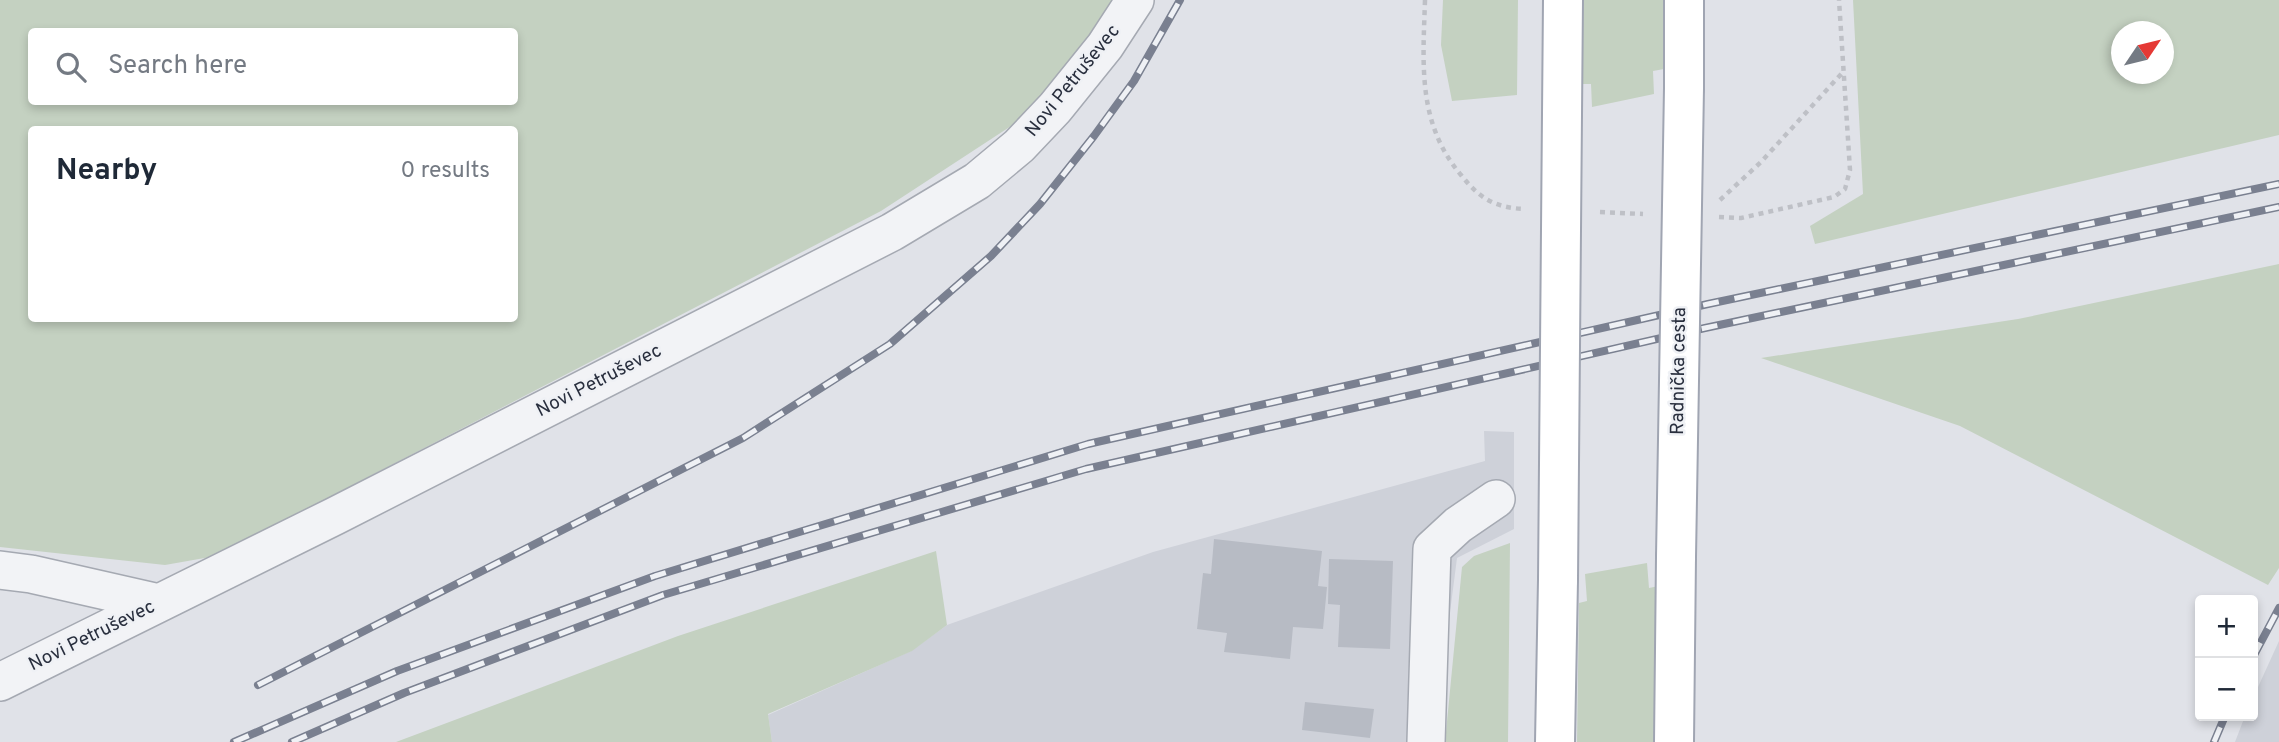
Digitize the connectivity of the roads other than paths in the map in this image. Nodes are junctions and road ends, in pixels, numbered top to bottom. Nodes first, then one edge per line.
1 (1135, 0) edge
2 (1563, 0) edge
3 (1684, 0) edge
4 (1496, 499) dead end
5 (0, 570) edge
6 (159, 603) junction
7 (0, 682) edge
8 (1426, 742) edge
9 (1555, 742) edge
10 (1674, 742) edge

1 - 6 street, Novi Petruševec
2 - 9 main road, bridge
3 - 10 main road, Radnička cesta, bridge
4 - 8 street
5 - 6 street
6 - 7 street, Novi Petruševec

